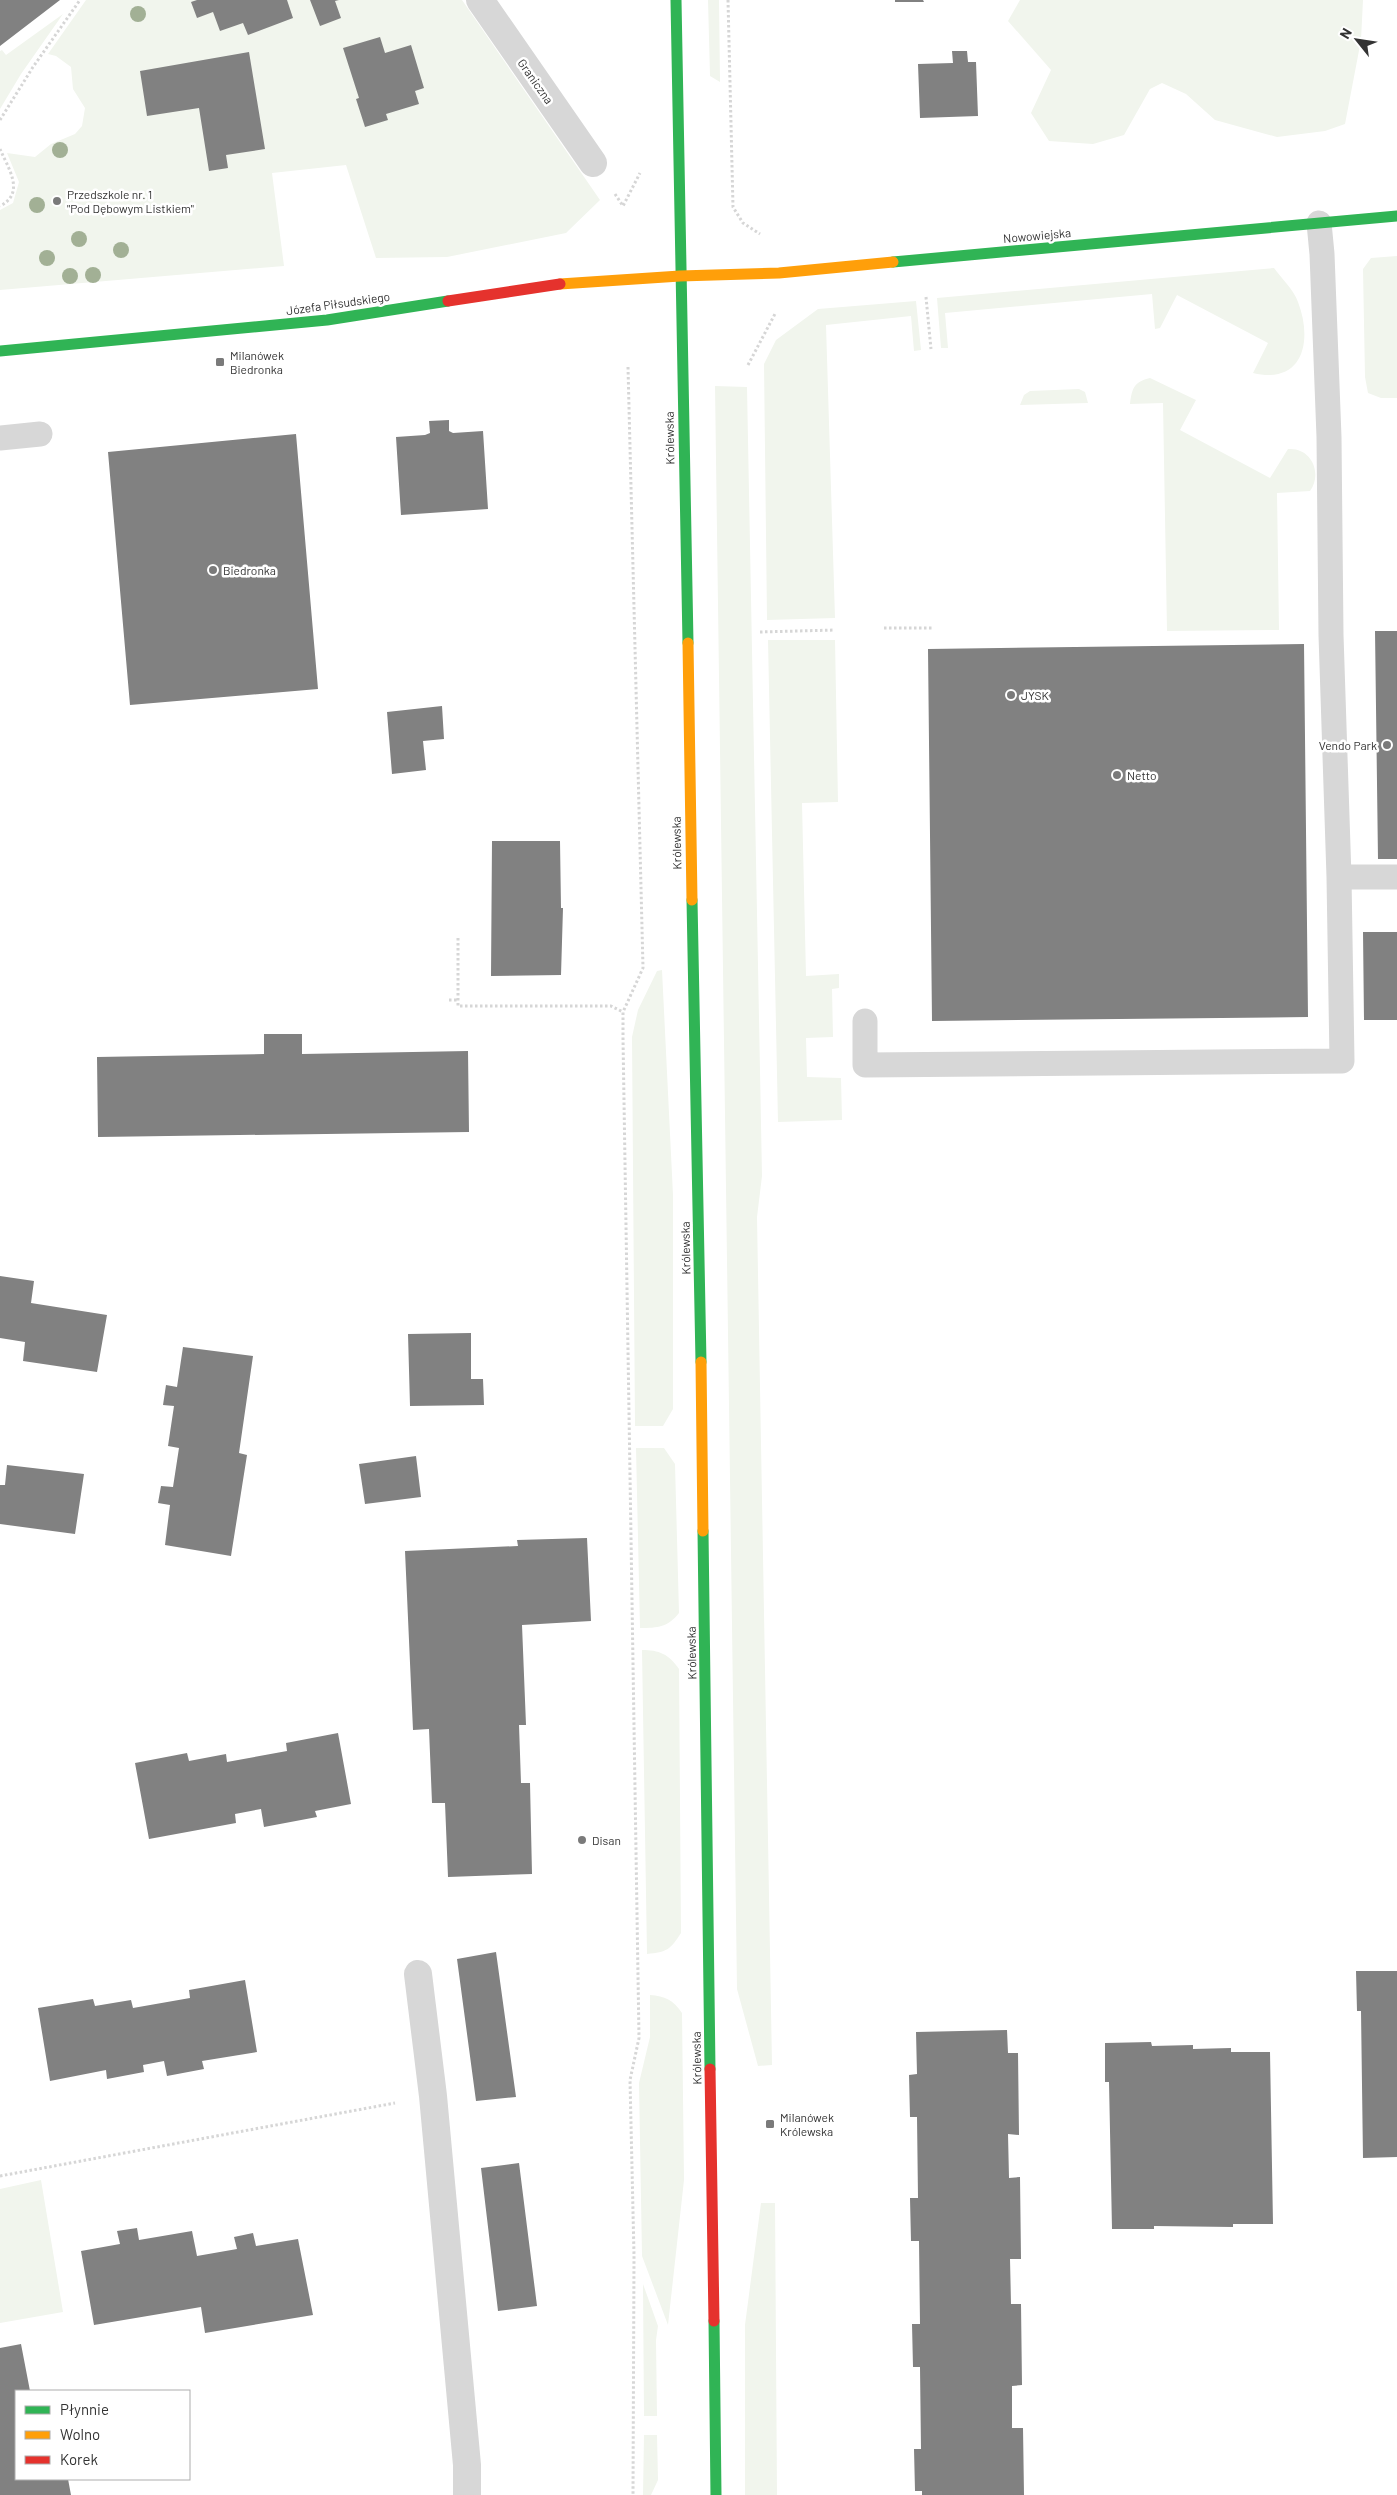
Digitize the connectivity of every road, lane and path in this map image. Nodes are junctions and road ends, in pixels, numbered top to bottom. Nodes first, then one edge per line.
1 (80, 0) edge
2 (480, 0) edge
3 (676, 0) edge
4 (728, 0) edge
5 (0, 120) edge
6 (0, 149) edge
7 (593, 162) dead end
8 (0, 206) edge
9 (1397, 216) edge
10 (1318, 224) junction
11 (767, 236) dead end
12 (680, 276) junction
13 (926, 290) dead end
14 (780, 304) dead end
15 (931, 349) dead end
16 (0, 351) edge
17 (748, 365) dead end
18 (628, 367) dead end
19 (40, 434) dead end
20 (0, 438) edge
21 (884, 628) dead end
22 (932, 628) dead end
23 (834, 630) dead end
24 (760, 632) dead end
25 (1339, 877) junction
26 (1397, 877) edge
27 (458, 938) dead end
28 (449, 1000) dead end
29 (458, 1000) junction
30 (623, 1012) junction
31 (865, 1021) dead end
32 (418, 1974) dead end
33 (433, 2096) junction
34 (0, 2176) edge
35 (467, 2495) edge
36 (633, 2495) edge
37 (716, 2495) edge

1 - 5 path
2 - 7 street, Graniczna
3 - 12 main road, Królewska
4 - 11 path
6 - 8 path
9 - 10 main road, Nowowiejska
10 - 12 main road, Nowowiejska
10 - 25 lane
12 - 16 main road, Józefa Piłsudskiego
12 - 37 main road, Królewska
13 - 15 path
14 - 17 path
18 - 30 path
19 - 20 lane
21 - 22 path
23 - 24 path
25 - 26 lane
25 - 31 lane
27 - 29 path
28 - 29 path
29 - 30 path
30 - 36 path
32 - 33 street
33 - 34 path
33 - 35 street

